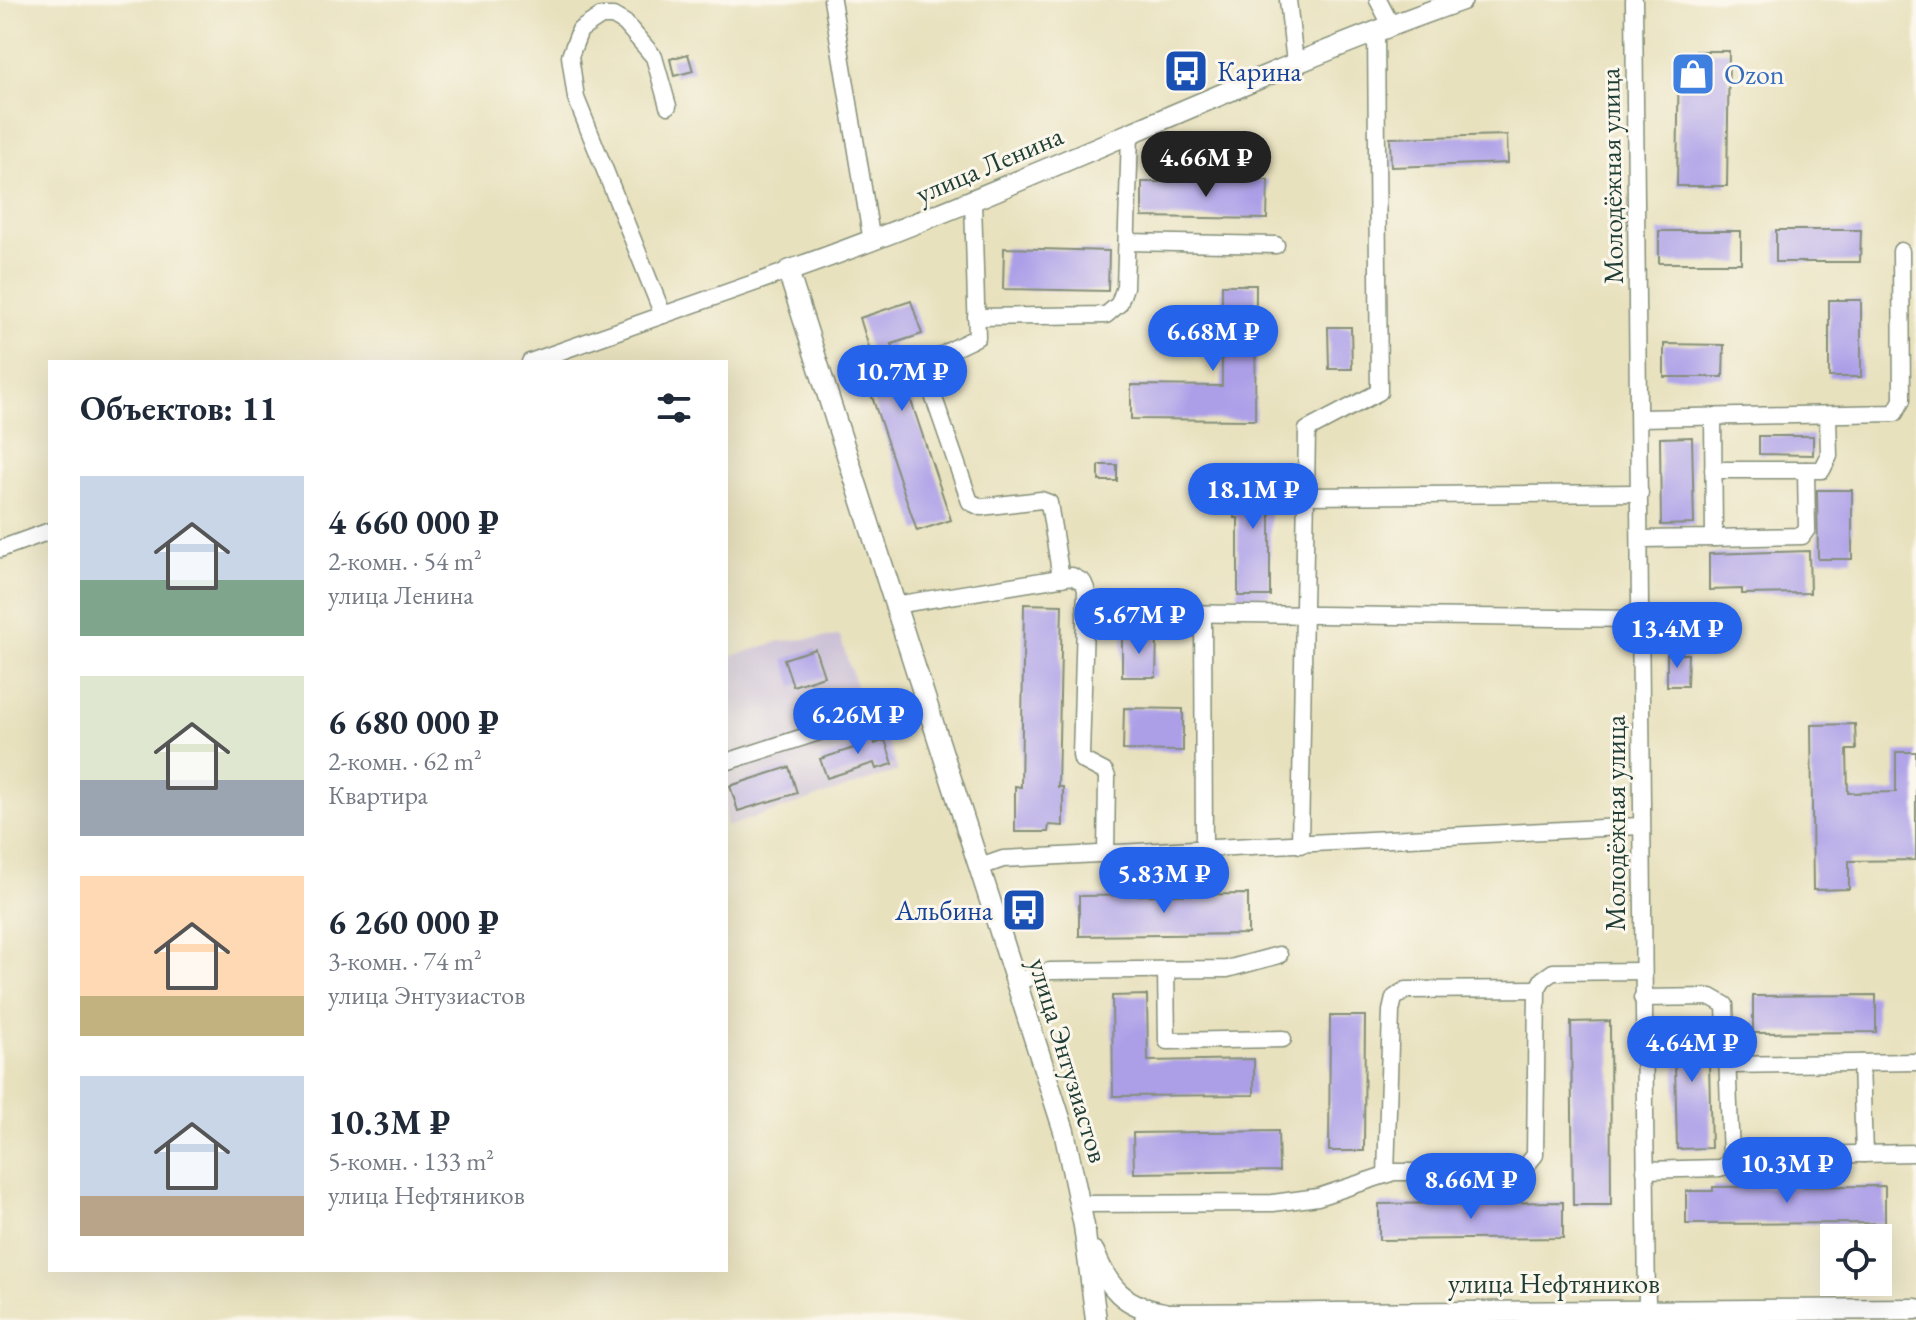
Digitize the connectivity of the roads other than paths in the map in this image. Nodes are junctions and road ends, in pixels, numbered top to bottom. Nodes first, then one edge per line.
1 (832, 0) edge
2 (1288, 0) edge
3 (1378, 0) edge
4 (1462, 0) edge
5 (1634, 0) edge
6 (1384, 28) junction
7 (1295, 63) junction
8 (668, 106) dead end
9 (1130, 135) junction
10 (973, 202) junction
11 (872, 242) junction
12 (1127, 242) junction
13 (1276, 245) dead end
14 (1901, 251) dead end
15 (788, 271) junction
16 (663, 315) junction
17 (976, 317) junction
18 (536, 360) edge
19 (1828, 416) junction
20 (1713, 417) junction
21 (1640, 418) junction
22 (1713, 470) junction
23 (1806, 470) junction
24 (1640, 493) junction
25 (1306, 496) junction
26 (48, 532) edge
27 (1714, 538) junction
28 (1641, 539) junction
29 (0, 549) edge
30 (1061, 578) junction
31 (895, 605) junction
32 (1085, 612) junction
33 (1203, 614) junction
34 (1304, 615) junction
35 (1641, 619) junction
36 (925, 698) junction
37 (728, 761) edge
38 (1640, 826) junction
39 (1300, 845) junction
40 (1204, 850) junction
41 (1106, 855) junction
42 (980, 867) junction
43 (1279, 955) dead end
44 (1166, 970) junction
45 (1642, 971) junction
46 (1018, 981) junction
47 (1537, 989) junction
48 (1642, 998) junction
49 (1283, 1039) dead end
50 (1916, 1062) edge
51 (1861, 1063) junction
52 (1729, 1065) junction
53 (1916, 1153) edge
54 (1864, 1154) junction
55 (1731, 1156) junction
56 (1645, 1170) junction
57 (1386, 1175) junction
58 (1080, 1204) junction
59 (1084, 1226) junction
60 (1916, 1309) edge
61 (1647, 1311) junction
62 (1169, 1314) junction
63 (1193, 1314) junction
64 (1094, 1316) edge
65 (1145, 1320) edge
66 (1213, 1320) edge

1 - 11 street
2 - 7 street
3 - 6 street
4 - 6 main road, улица Ленина
5 - 21 street, Молодёжная улица
6 - 7 main road, улица Ленина
6 - 25 street
7 - 9 main road, улица Ленина
8 - 16 street
9 - 10 main road, улица Ленина
9 - 12 street
10 - 11 main road, улица Ленина
10 - 17 street
11 - 15 main road, улица Ленина
12 - 13 street
12 - 17 street
14 - 19 street
15 - 16 street, улица Ленина
15 - 31 main road, улица Энтузиастов
16 - 18 street, улица Ленина
17 - 30 street
19 - 20 street
19 - 23 street
20 - 21 street
20 - 22 street
21 - 24 street, Молодёжная улица
22 - 23 street
22 - 27 street
23 - 27 street
24 - 25 street
24 - 28 street, Молодёжная улица
25 - 34 street
26 - 29 street
27 - 28 street
28 - 35 street, Молодёжная улица
30 - 31 street
30 - 32 street
31 - 36 main road, улица Энтузиастов
32 - 33 street
32 - 41 street
33 - 34 street
33 - 40 street
34 - 35 street
34 - 39 street
35 - 38 street, Молодёжная улица
36 - 37 street
36 - 42 main road, улица Энтузиастов
38 - 39 street
38 - 45 street, Молодёжная улица
39 - 40 street
40 - 41 street
41 - 42 street
42 - 46 main road, улица Энтузиастов
43 - 44 street
44 - 46 street
44 - 49 street
45 - 47 street
45 - 48 street, Молодёжная улица
46 - 58 main road, улица Энтузиастов
47 - 57 street
47 - 57 street
48 - 52 street
48 - 56 street, Молодёжная улица
50 - 51 street
51 - 52 street
51 - 54 street
52 - 55 street
53 - 54 street
54 - 55 street
55 - 56 street
56 - 61 street, Молодёжная улица
57 - 58 street
58 - 59 main road, улица Энтузиастов
59 - 62 main road, улица Энтузиастов
59 - 64 main road, улица Энтузиастов
60 - 61 main road, улица Нефтяников
61 - 63 main road, улица Нефтяников
62 - 63 main road, улица Нефтяников
62 - 65 main road, улица Нефтяников
63 - 66 main road, улица Нефтяников

